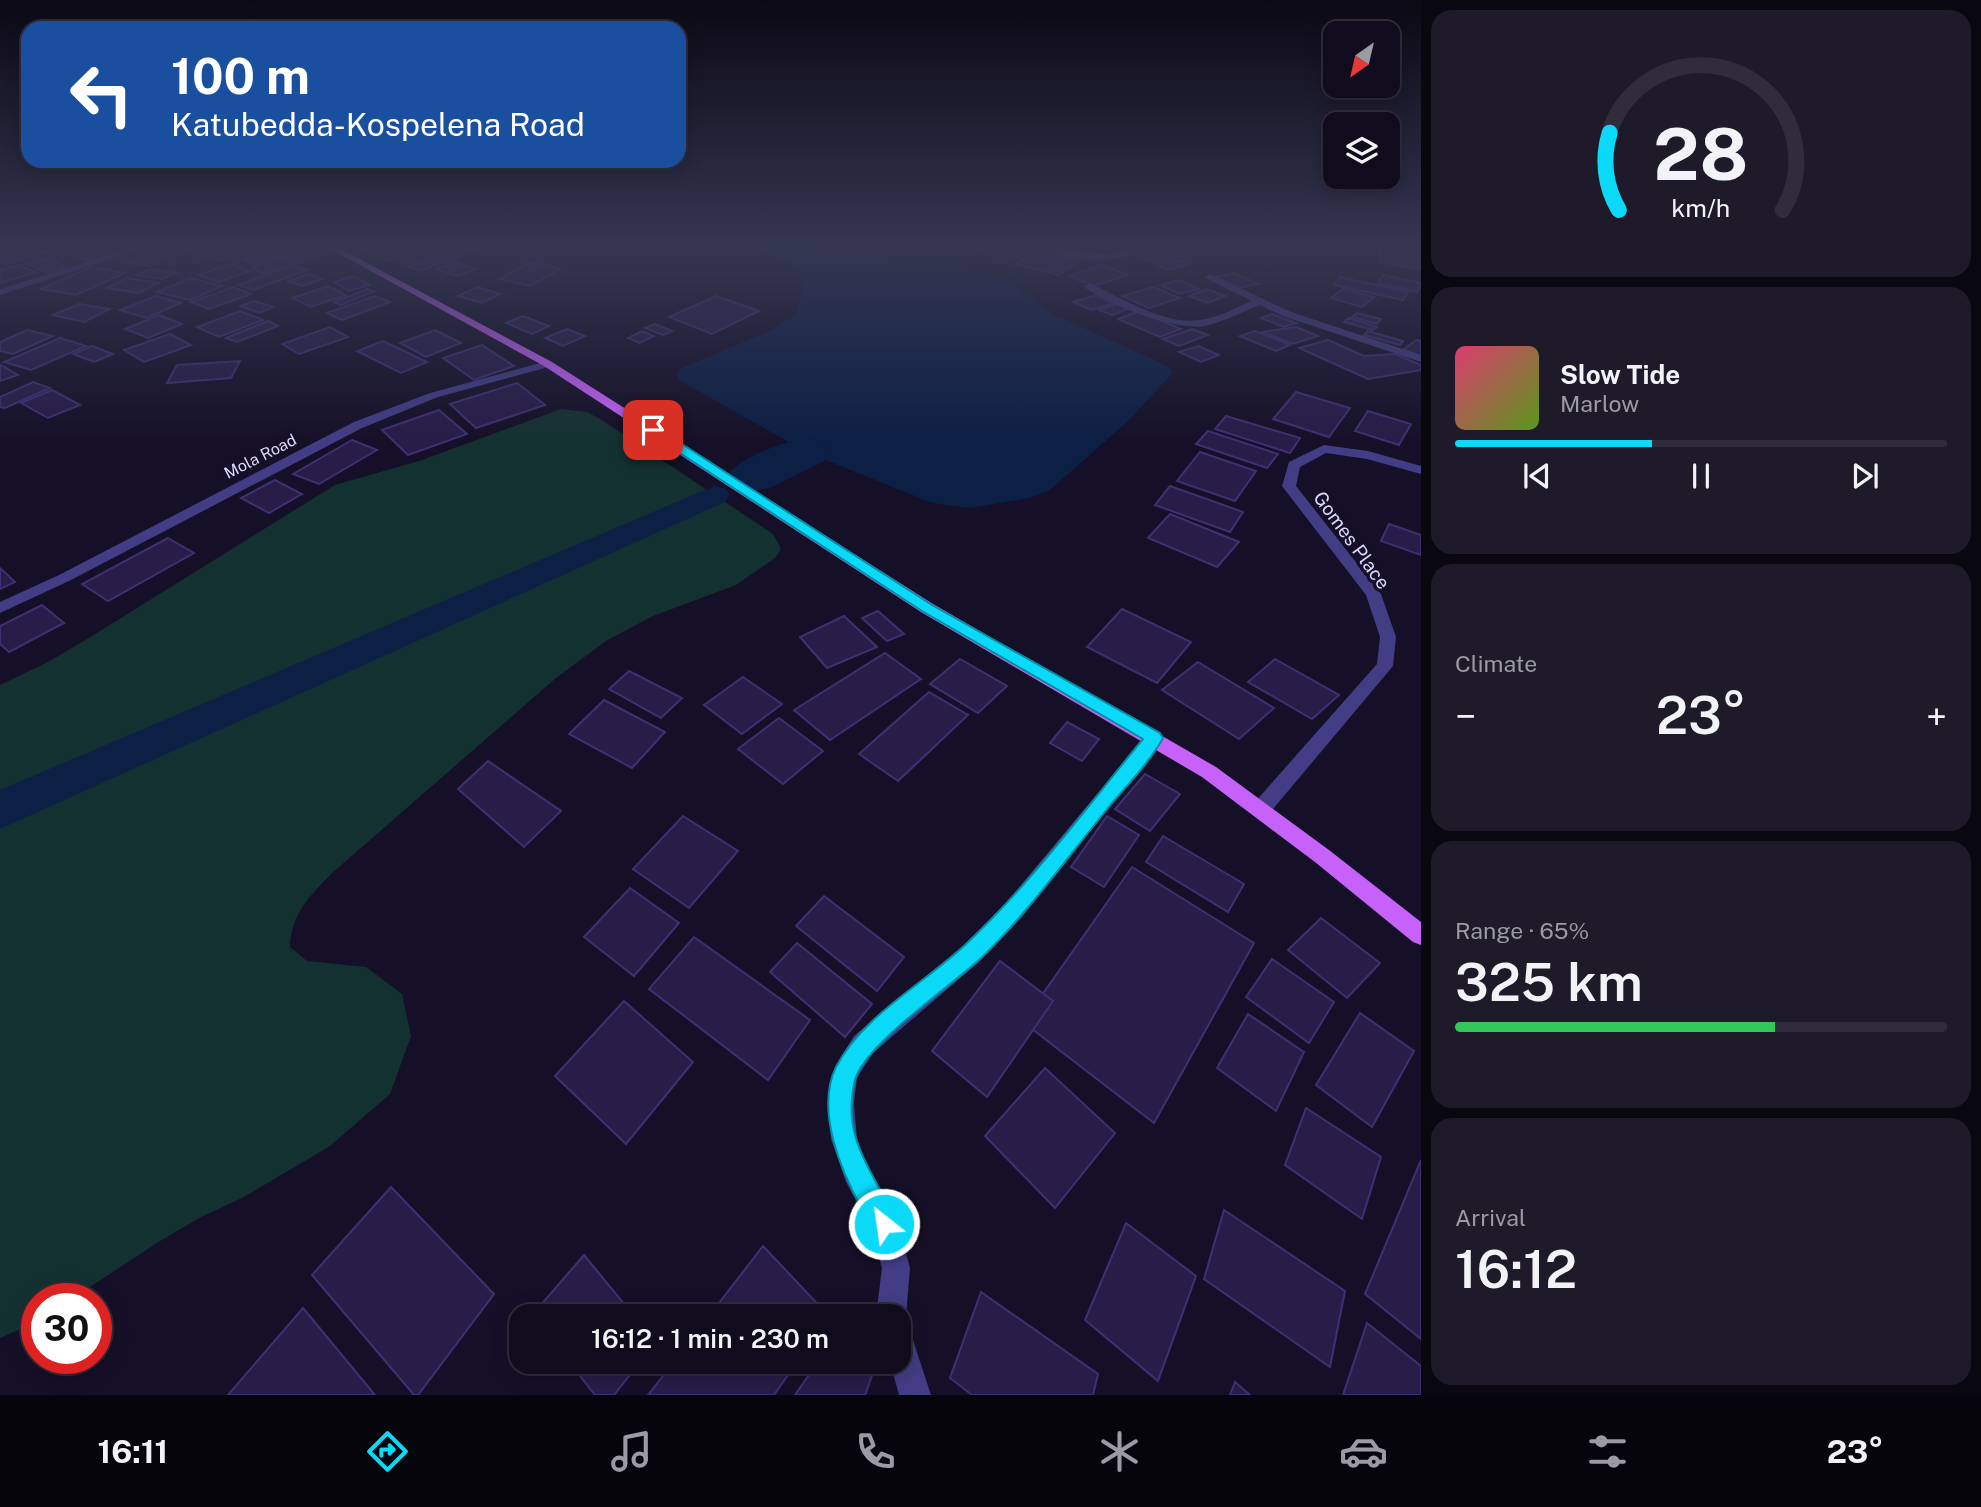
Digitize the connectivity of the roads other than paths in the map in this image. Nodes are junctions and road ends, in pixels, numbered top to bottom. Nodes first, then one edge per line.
1 (452, 312) edge
2 (1148, 312) edge
3 (1232, 312) edge
4 (1283, 312) edge
5 (1421, 359) edge
6 (548, 364) junction
7 (1421, 470) edge
8 (0, 608) edge
9 (1154, 738) junction
10 (1261, 809) junction
11 (1421, 935) edge
12 (892, 1304) edge
13 (909, 1374) edge
14 (915, 1395) edge

1 - 6 main road
2 - 3 street
4 - 5 street
6 - 8 street, Mola Road
6 - 9 main road
7 - 10 street, Gomes Place
9 - 10 main road
9 - 12 street
10 - 11 main road
13 - 14 street

